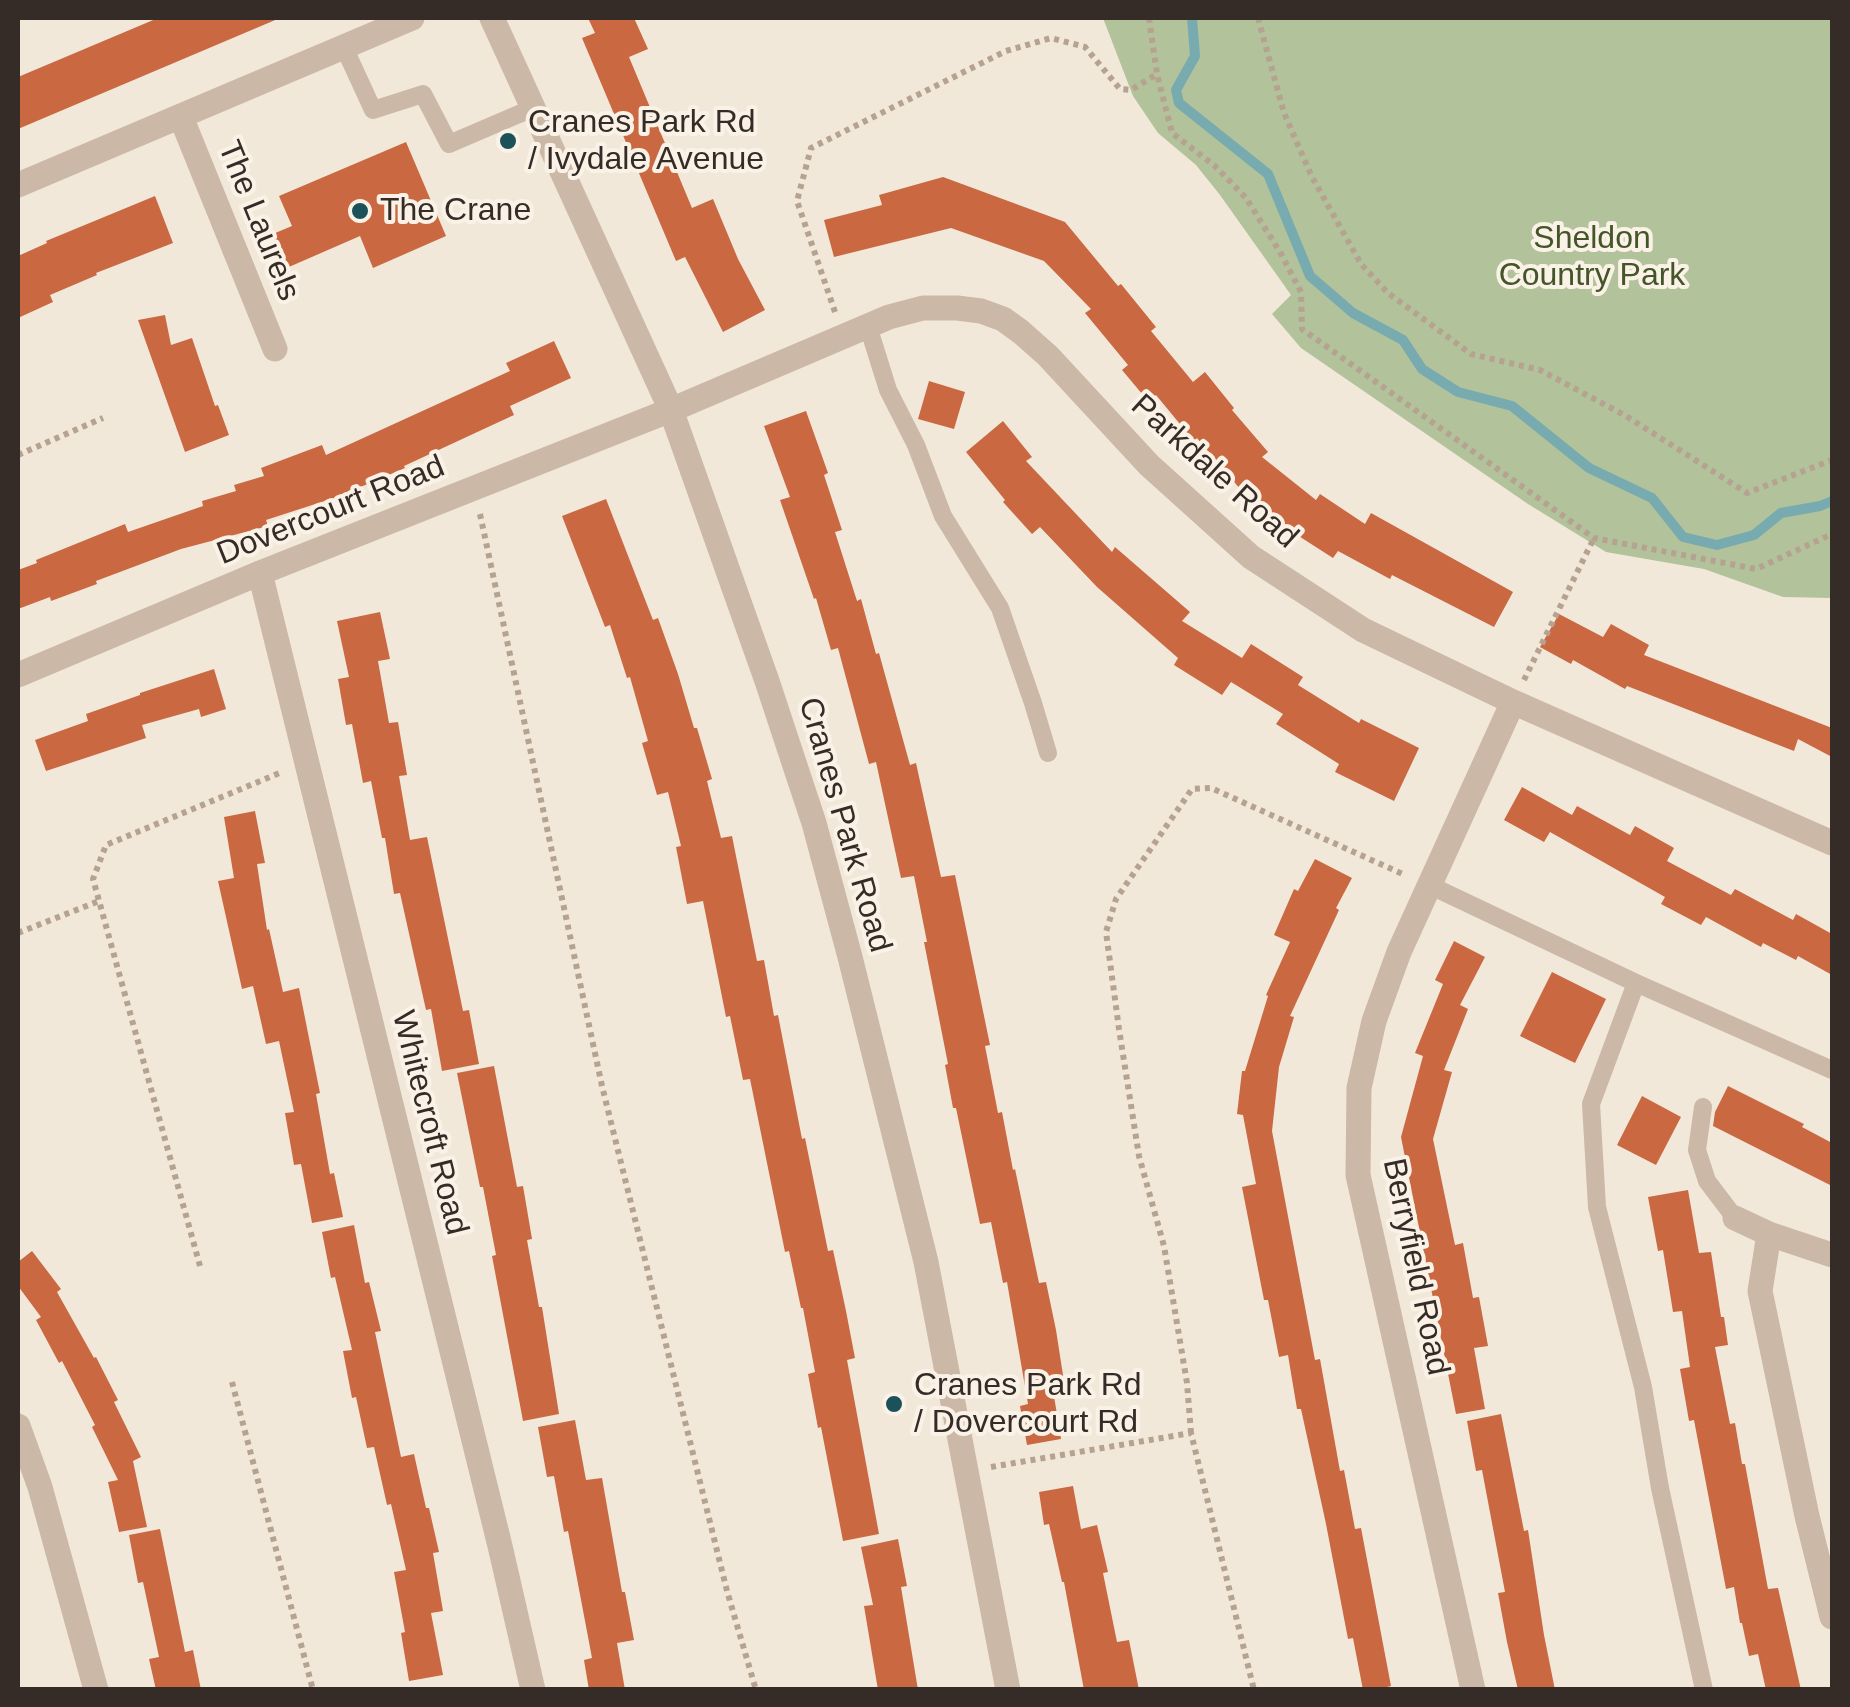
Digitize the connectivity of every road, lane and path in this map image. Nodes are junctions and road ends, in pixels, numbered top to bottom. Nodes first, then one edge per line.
1 (412, 18) edge
2 (492, 18) edge
3 (1149, 18) edge
4 (1260, 18) edge
5 (344, 47) junction
6 (1156, 74) junction
7 (533, 108) junction
8 (180, 117) junction
9 (18, 185) edge
10 (856, 332) junction
11 (274, 349) dead end
12 (670, 410) junction
13 (103, 418) dead end
14 (18, 454) edge
15 (1832, 460) edge
16 (475, 489) junction
17 (1832, 534) edge
18 (1594, 538) junction
19 (260, 573) junction
20 (18, 675) edge
21 (1514, 702) junction
22 (1048, 754) dead end
23 (306, 762) junction
24 (1832, 843) edge
25 (1429, 886) junction
26 (99, 901) junction
27 (18, 933) edge
28 (1636, 983) junction
29 (1832, 1070) edge
30 (1703, 1107) dead end
31 (1734, 1218) joint
32 (1770, 1234) junction
33 (1832, 1255) edge
34 (200, 1266) dead end
35 (232, 1382) dead end
36 (18, 1426) edge
37 (1191, 1433) junction
38 (966, 1471) junction
39 (1832, 1617) edge
40 (96, 1690) edge
41 (313, 1690) edge
42 (533, 1690) edge
43 (756, 1690) edge
44 (1008, 1690) edge
45 (1254, 1690) edge
46 (1472, 1690) edge
47 (1704, 1690) edge

1 - 5 street
2 - 7 street, Cranes Park Road
3 - 6 path
4 - 15 path
5 - 7 lane
5 - 8 street
6 - 10 path
6 - 18 path
7 - 12 street, Cranes Park Road
8 - 9 street
8 - 11 street, The Laurels
10 - 12 street, Parkdale Road
10 - 21 street, Parkdale Road
10 - 22 lane
12 - 16 street, Dovercourt Road
12 - 38 street, Cranes Park Road
13 - 14 path
16 - 19 street, Dovercourt Road
16 - 43 path
17 - 18 path
18 - 21 path
19 - 20 street, Dovercourt Road
19 - 23 street, Whitecroft Road
21 - 24 street, Parkdale Road
21 - 25 street, Berryfield Road
23 - 26 path
23 - 42 street, Whitecroft Road
25 - 28 lane
25 - 37 path
25 - 46 street, Berryfield Road
26 - 27 path
26 - 34 path
28 - 29 lane
28 - 47 lane
30 - 31 lane
31 - 32 street
32 - 33 street
32 - 39 street
35 - 41 path
36 - 40 street
37 - 38 path
37 - 45 path
38 - 44 street, Cranes Park Road

